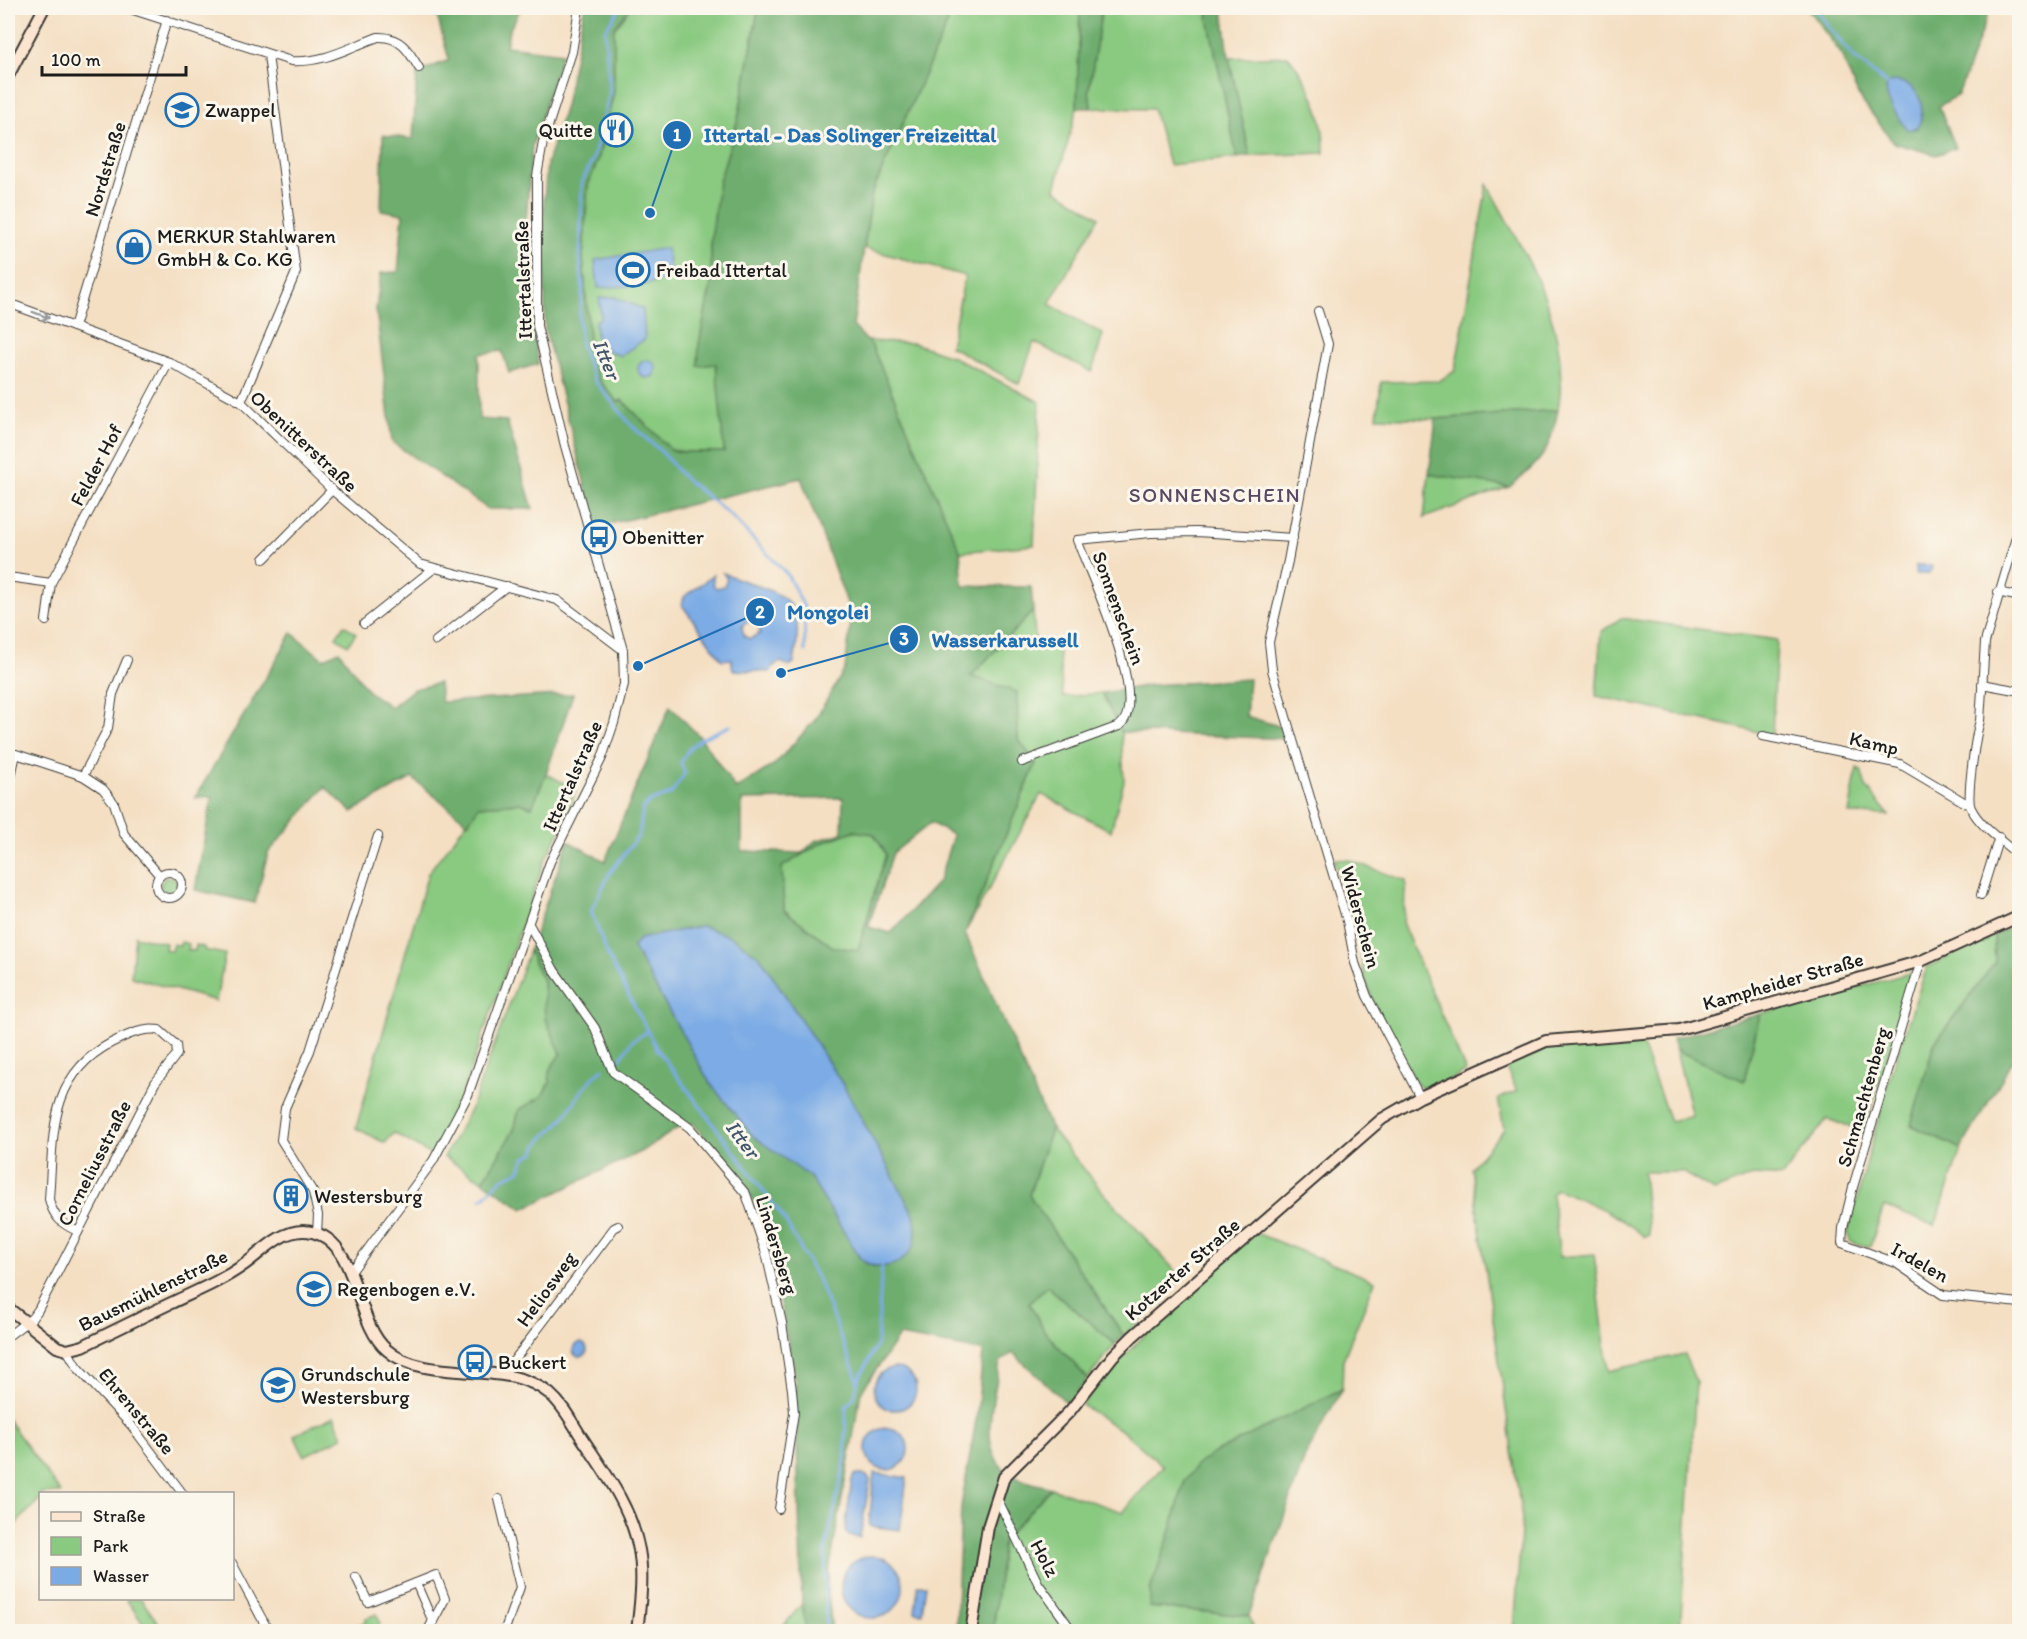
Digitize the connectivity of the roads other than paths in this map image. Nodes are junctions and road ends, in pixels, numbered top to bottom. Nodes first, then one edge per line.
1 (44, 8) edge
2 (127, 8) edge
3 (579, 8) edge
4 (167, 21) junction
5 (268, 56) junction
6 (419, 68) dead end
7 (8, 76) edge
8 (8, 303) edge
9 (1318, 311) dead end
10 (74, 327) junction
11 (169, 363) junction
12 (241, 402) junction
13 (332, 490) junction
14 (2019, 524) edge
15 (1293, 538) junction
16 (264, 559) dead end
17 (433, 569) junction
18 (8, 577) edge
19 (51, 583) junction
20 (507, 586) junction
21 (1998, 592) junction
22 (2019, 597) edge
23 (46, 621) dead end
24 (364, 624) dead end
25 (436, 642) dead end
26 (623, 650) junction
27 (127, 660) dead end
28 (1982, 684) junction
29 (2019, 691) edge
30 (1763, 736) dead end
31 (1022, 762) dead end
32 (82, 776) junction
33 (8, 790) edge
34 (1969, 805) junction
35 (378, 836) dead end
36 (1999, 837) junction
37 (2019, 857) edge
38 (160, 876) dead end
39 (1981, 895) dead end
40 (2019, 915) edge
41 (530, 926) junction
42 (1921, 961) junction
43 (1546, 1041) joint
44 (1420, 1097) junction
45 (618, 1226) dead end
46 (77, 1232) junction
47 (317, 1234) junction
48 (1842, 1243) joint
49 (351, 1272) junction
50 (2019, 1303) edge
51 (8, 1308) edge
52 (24, 1324) junction
53 (8, 1336) edge
54 (67, 1350) junction
55 (503, 1375) junction
56 (181, 1492) edge
57 (996, 1496) junction
58 (499, 1499) dead end
59 (779, 1509) dead end
60 (234, 1567) edge
61 (356, 1577) dead end
62 (416, 1583) junction
63 (433, 1622) junction
64 (269, 1632) edge
65 (427, 1632) edge
66 (504, 1632) edge
67 (637, 1632) edge
68 (971, 1632) edge
69 (1073, 1632) edge

1 - 7 street
2 - 4 street
3 - 26 street, Ittertalstraße
4 - 5 street
4 - 10 street, Nordstraße
5 - 6 street
5 - 12 street
8 -> 10 street, Obenitterstraße
9 - 15 street
10 - 11 street, Obenitterstraße
11 - 12 street, Obenitterstraße
11 - 19 street, Felder Hof
12 - 13 street, Obenitterstraße
13 - 16 street
13 - 17 street, Obenitterstraße
14 - 21 street
15 - 31 street, Sonnenschein
15 - 44 street, Widerschein
17 - 20 street, Obenitterstraße
17 - 24 street
18 - 19 street
19 - 23 street, Felder Hof
20 - 25 street
20 - 26 street, Obenitterstraße
21 - 22 street
21 - 28 street
26 - 41 street, Ittertalstraße
27 - 32 street
28 - 29 street
28 - 34 street
30 - 34 street, Kamp
32 - 33 street
32 - 38 street
34 - 36 street, Kamp
35 - 47 street
36 - 37 street, Kamp
36 - 39 street
40 - 42 street, Kampheider Straße
41 - 49 street, Ittertalstraße
41 - 59 street, Lindersberg
42 - 43 street, Kampheider Straße
42 - 48 street, Schmachtenberg
43 - 44 street, Kotzerter Straße
44 - 57 street, Kotzerter Straße
45 - 55 street, Heliosweg
46 - 46 street, Corneliusstraße
46 - 52 street, Corneliusstraße
47 - 49 street
47 - 54 street, Bausmühlenstraße
48 - 50 street, Irdelen
49 - 55 street
51 - 52 street
52 - 53 street, Corneliusstraße
52 - 54 street
54 - 56 street, Ehrenstraße
55 - 67 street
57 - 68 street, Kotzerter Straße
57 - 69 street, Holz
58 - 66 street
60 - 64 street
61 - 62 street
62 - 63 street
62 - 63 street
63 - 65 street

